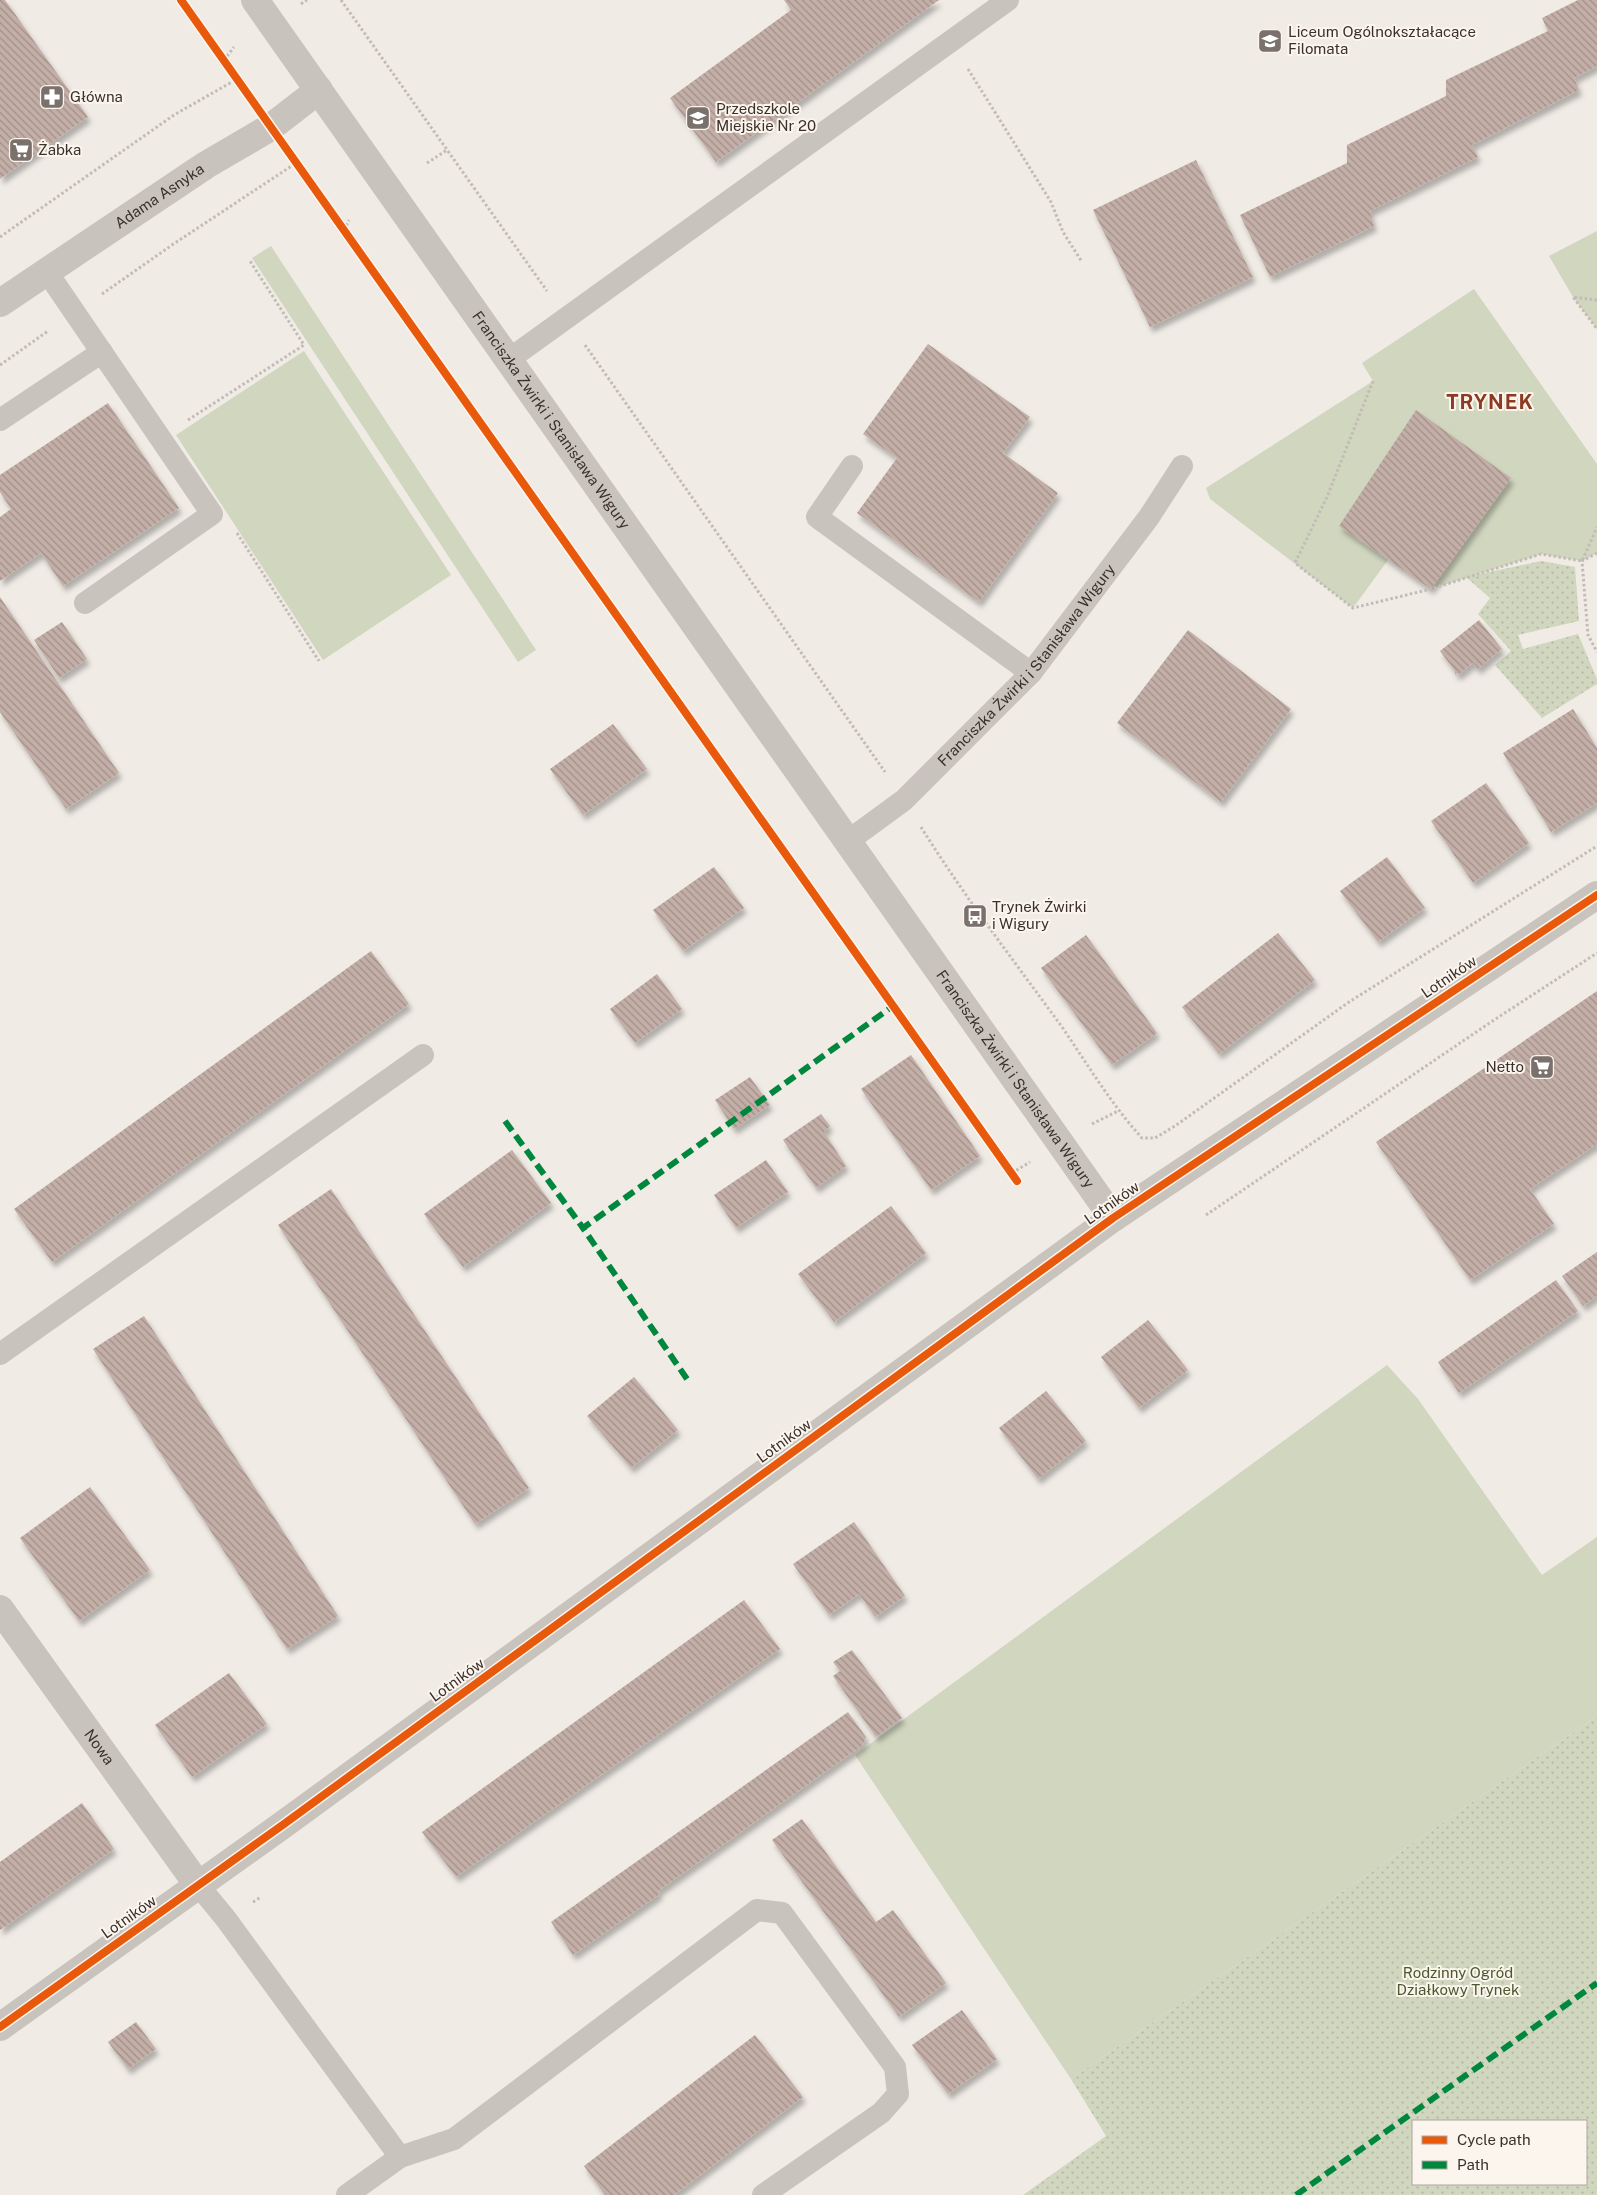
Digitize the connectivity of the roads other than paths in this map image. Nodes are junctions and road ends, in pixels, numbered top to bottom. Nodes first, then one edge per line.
1 (255, 0) edge
2 (1008, 0) edge
3 (319, 90) junction
4 (48, 272) junction
5 (0, 303) edge
6 (102, 352) junction
7 (508, 360) junction
8 (0, 420) edge
9 (852, 466) dead end
10 (1182, 466) dead end
11 (84, 603) dead end
12 (1031, 673) junction
13 (848, 841) junction
14 (1597, 895) edge
15 (423, 1055) dead end
16 (1113, 1218) junction
17 (0, 1354) edge
18 (0, 1609) edge
19 (198, 1886) junction
20 (0, 2027) edge
21 (400, 2158) junction
22 (347, 2195) edge
23 (763, 2195) edge

1 - 3 street, Franciszka Żwirki i Stanisława Wigury
2 - 7 lane
3 - 4 street, Adama Asnyka
3 - 7 street, Franciszka Żwirki i Stanisława Wigury
4 - 5 street, Adama Asnyka
4 - 6 lane
6 - 8 lane
6 - 11 lane
7 - 13 street, Franciszka Żwirki i Stanisława Wigury
9 - 12 lane
10 - 12 lane, Franciszka Żwirki i Stanisława Wigury
12 - 13 lane, Franciszka Żwirki i Stanisława Wigury
13 - 16 street, Franciszka Żwirki i Stanisława Wigury
14 - 16 street, Lotników
15 - 17 lane
16 - 19 street, Lotników
18 - 19 street, Nowa
19 - 20 street, Lotników
19 - 21 lane
21 - 22 lane
21 - 23 lane

